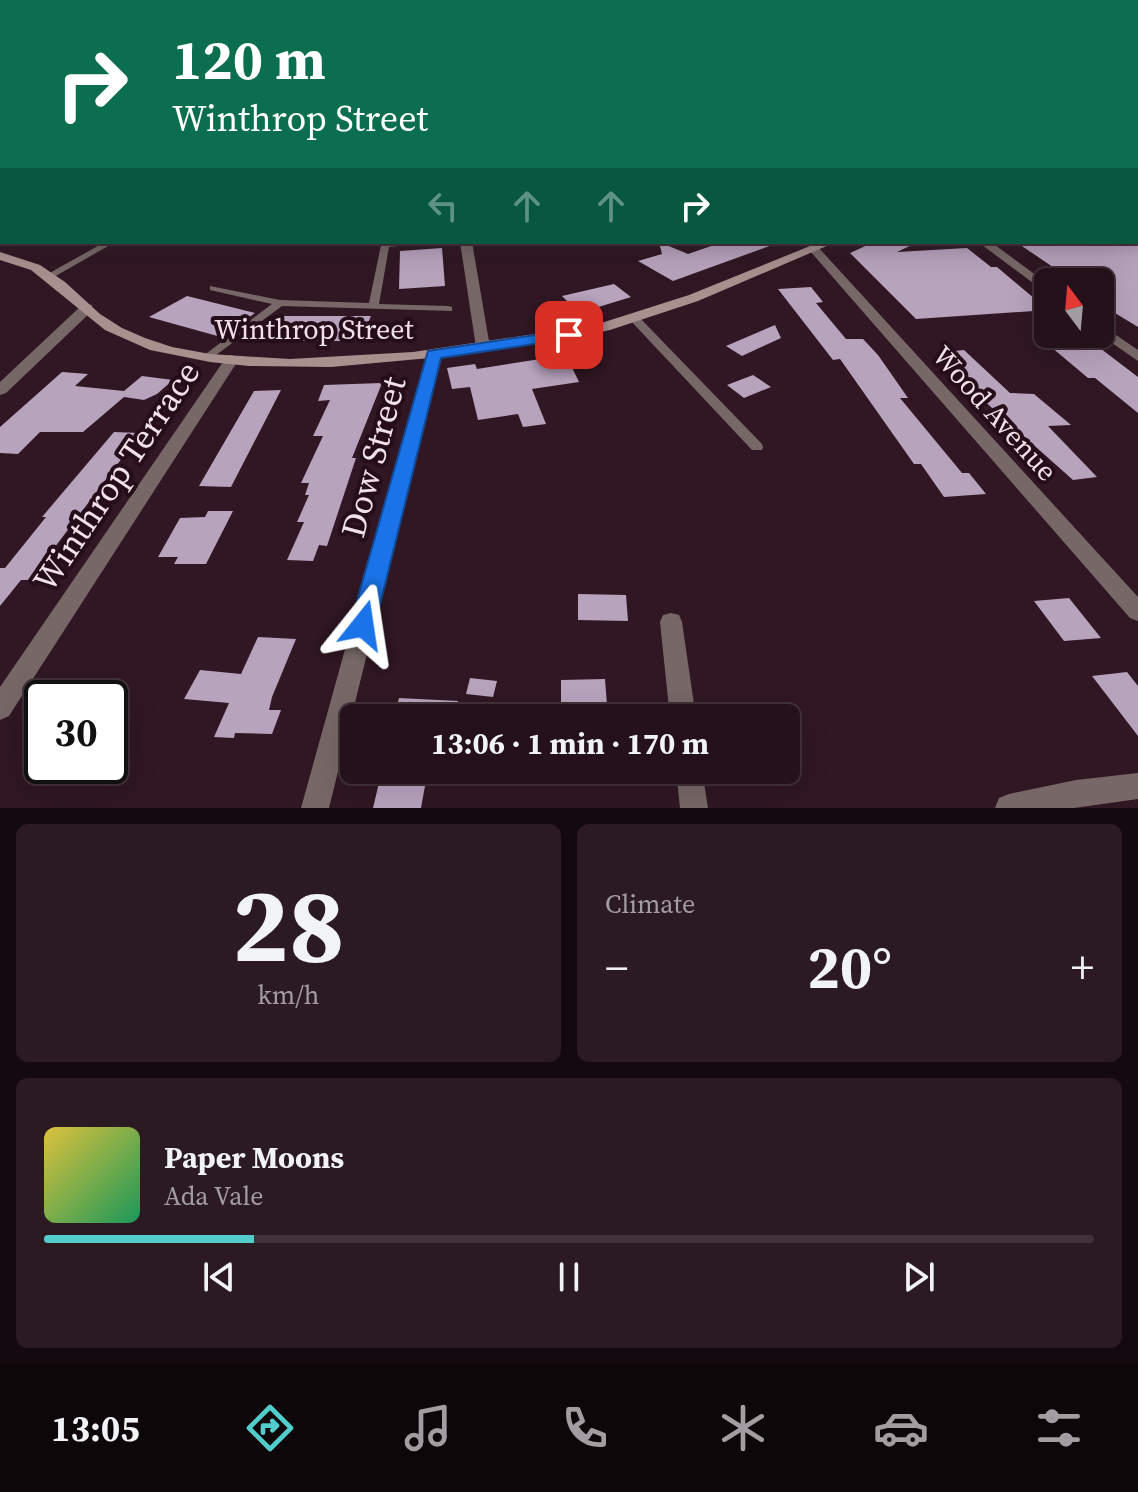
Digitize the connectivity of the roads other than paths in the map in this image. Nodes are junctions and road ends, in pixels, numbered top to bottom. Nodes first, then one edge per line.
1 (107, 244) edge
2 (393, 244) edge
3 (466, 244) edge
4 (987, 244) edge
5 (822, 245) edge
6 (0, 256) edge
7 (51, 275) junction
8 (1034, 280) edge
9 (213, 288) dead end
10 (280, 303) junction
11 (373, 307) junction
12 (87, 308) junction
13 (448, 309) dead end
14 (634, 318) junction
15 (1114, 339) edge
16 (483, 347) junction
17 (434, 354) junction
18 (208, 356) junction
19 (1138, 357) edge
20 (232, 359) junction
21 (0, 390) edge
22 (757, 447) dead end
23 (1138, 612) edge
24 (671, 622) dead end
25 (681, 704) edge
26 (0, 708) edge
27 (691, 784) edge
28 (1138, 786) edge
29 (315, 808) edge
30 (694, 808) edge
31 (1009, 808) edge

1 - 7 lane
2 - 11 lane
3 - 16 street
4 - 8 street
5 - 14 street, Winthrop Street
5 - 23 street, Wood Avenue
6 - 7 street, Winthrop Street
7 - 12 street, Winthrop Street
9 - 10 lane
10 - 11 lane
10 - 18 lane
11 - 13 lane
12 - 18 street, Winthrop Street
12 - 21 street
14 - 16 street, Winthrop Street
14 - 22 lane
15 - 19 street
16 - 17 street, Winthrop Street
17 - 20 street, Winthrop Street
17 - 29 street, Dow Street
18 - 20 street, Winthrop Street
20 - 26 street, Winthrop Terrace
24 - 25 street
27 - 30 street
28 - 31 street

